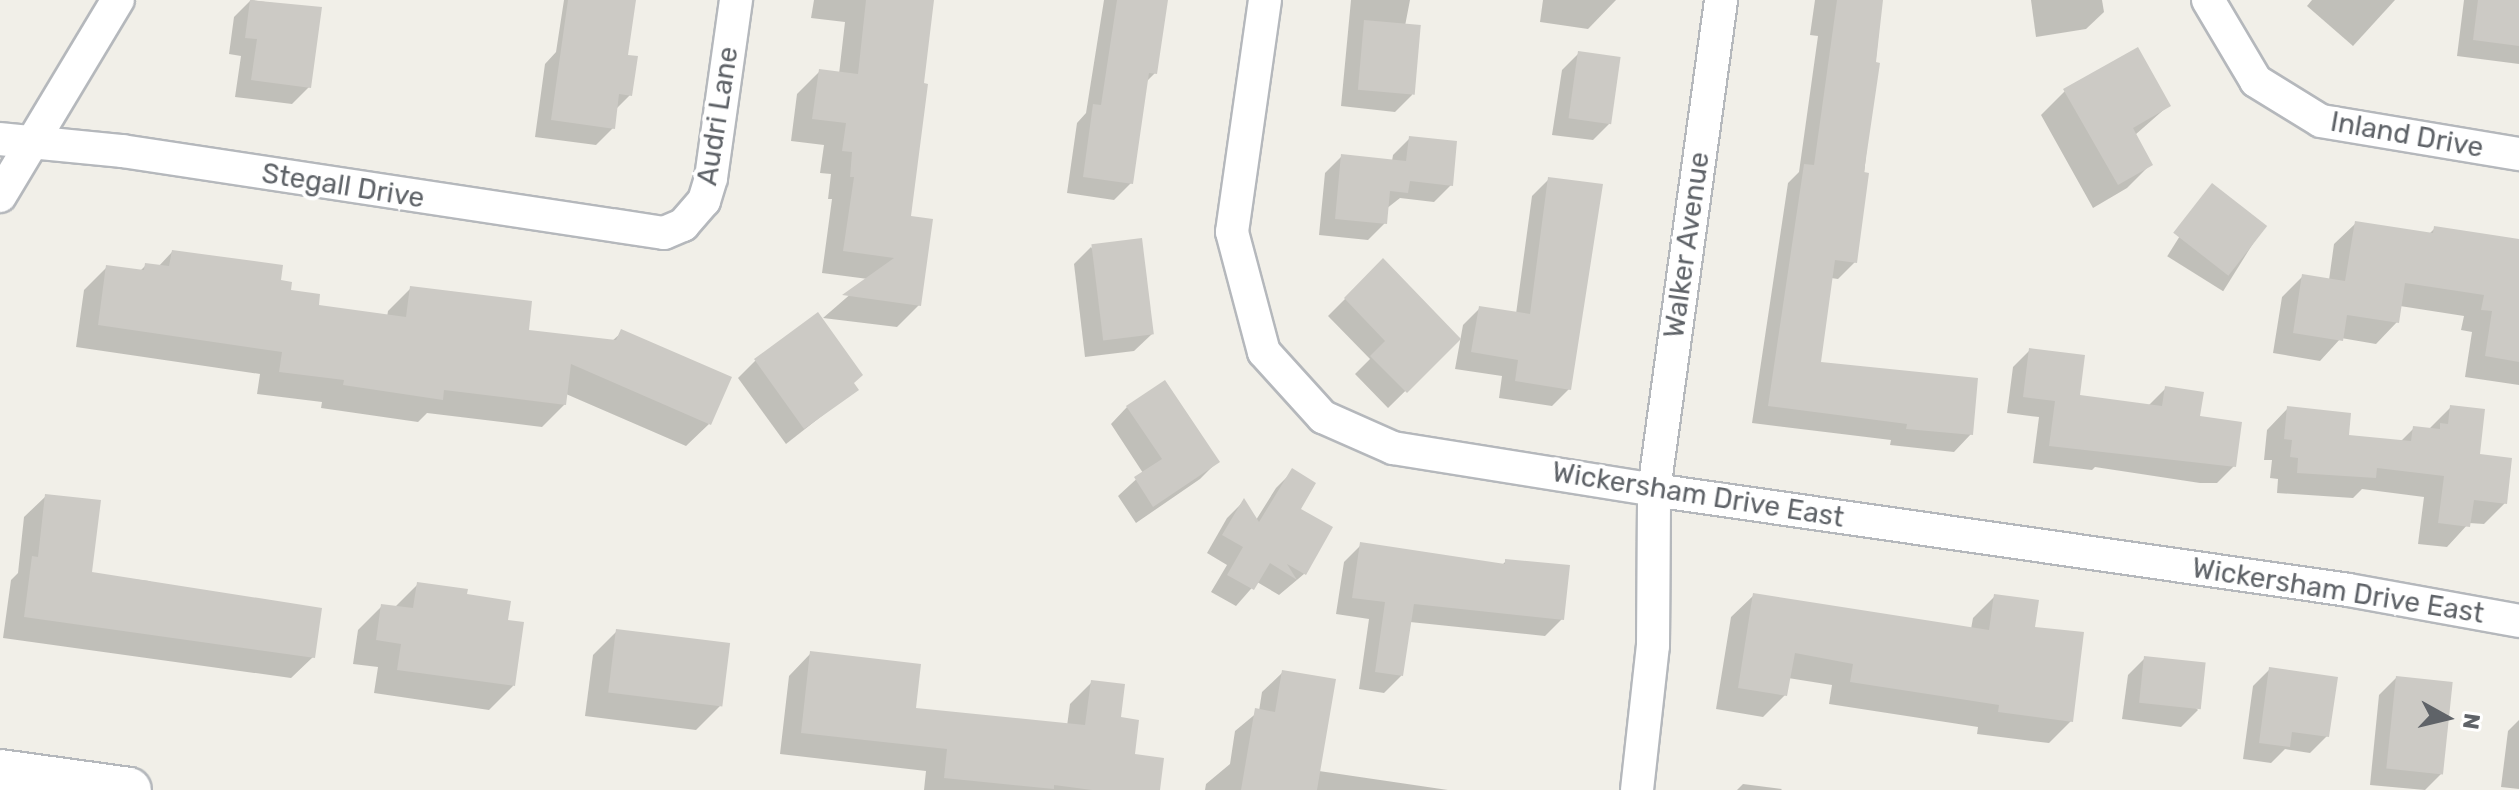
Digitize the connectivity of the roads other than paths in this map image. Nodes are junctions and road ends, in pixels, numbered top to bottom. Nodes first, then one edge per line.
1 (118, 0) edge
2 (736, 0) edge
3 (1265, 0) edge
4 (1721, 0) edge
5 (2208, 0) edge
6 (0, 139) edge
7 (33, 142) junction
8 (2519, 154) edge
9 (0, 196) edge
10 (683, 225) joint
11 (1654, 490) junction
12 (2519, 621) edge
13 (0, 772) edge
14 (129, 790) edge
15 (1637, 790) edge

1 - 7 street
2 - 10 street, Audri Lane
3 - 11 street, Wickersham Drive East
4 - 11 street, Walker Avenue
5 - 8 street, Inland Drive
6 - 7 street, Stegall Drive
7 - 9 street
7 - 10 street, Stegall Drive
11 - 12 street, Wickersham Drive East
11 - 15 street, Walker Avenue
13 - 14 main road

